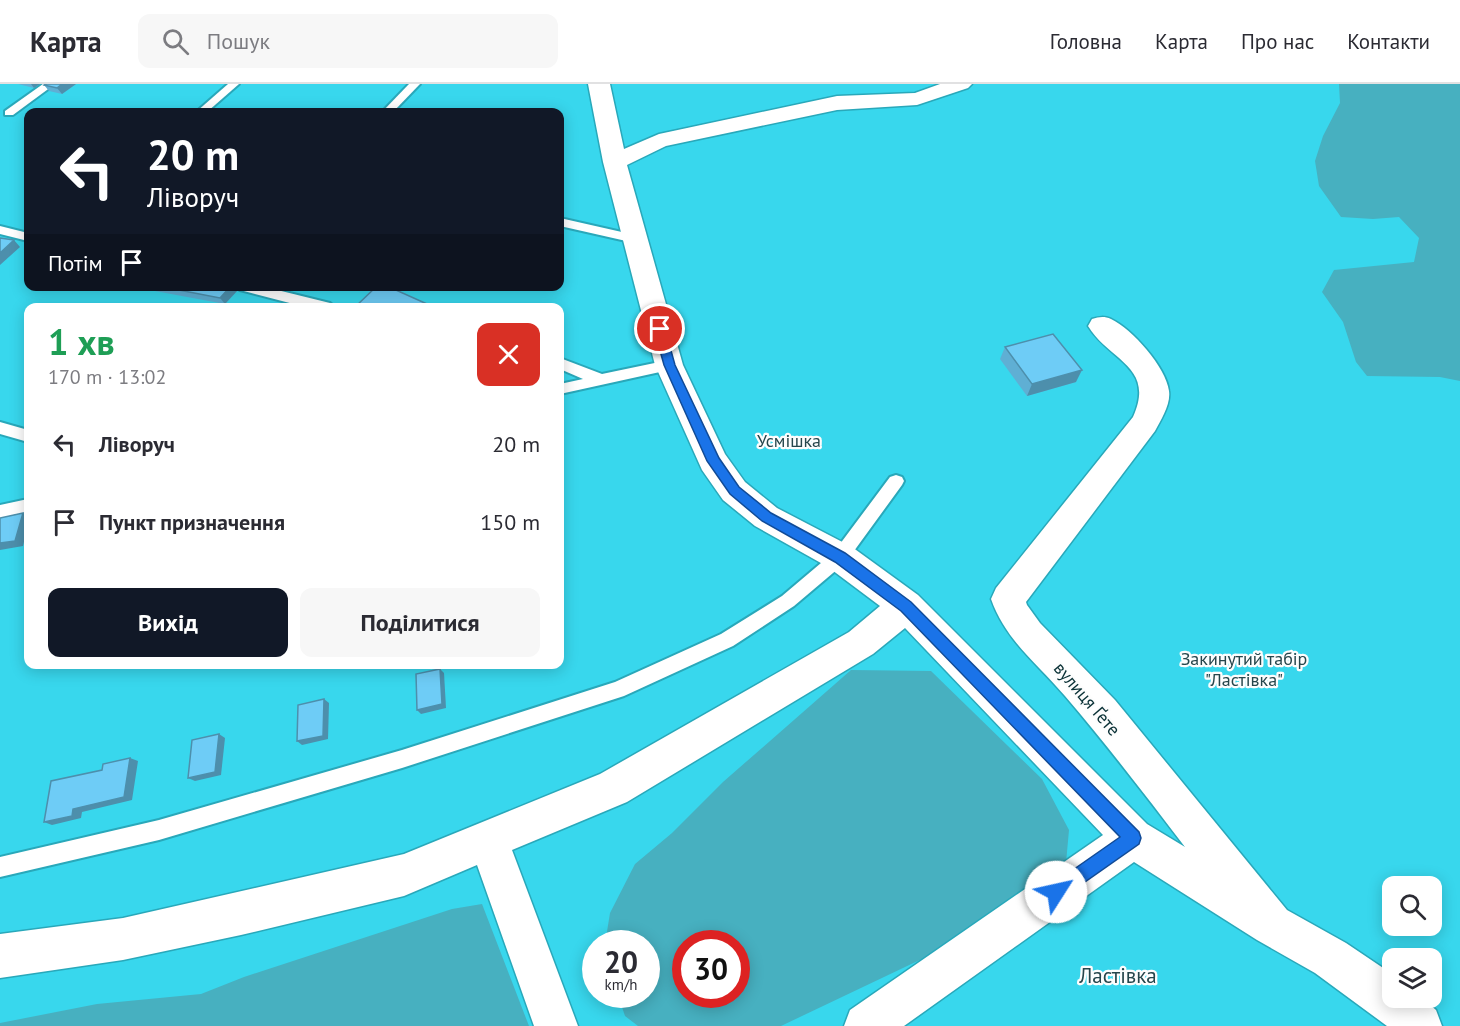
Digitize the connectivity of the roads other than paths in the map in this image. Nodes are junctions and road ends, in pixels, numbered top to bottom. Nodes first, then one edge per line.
1 (50, 84) edge
2 (234, 84) edge
3 (415, 84) edge
4 (599, 84) edge
5 (961, 84) edge
6 (206, 108) edge
7 (391, 108) edge
8 (24, 116) edge
9 (615, 162) junction
10 (564, 223) edge
11 (0, 231) edge
12 (24, 236) edge
13 (635, 239) junction
14 (260, 291) edge
15 (310, 303) edge
16 (1102, 326) dead end
17 (564, 365) edge
18 (669, 365) junction
19 (601, 380) junction
20 (564, 388) edge
21 (0, 428) edge
22 (24, 435) edge
23 (896, 481) dead end
24 (24, 507) edge
25 (0, 512) edge
26 (840, 557) junction
27 (906, 606) junction
28 (1133, 838) junction
29 (488, 840) junction
30 (0, 867) edge
31 (1272, 925) junction
32 (0, 956) edge
33 (556, 1026) edge
34 (866, 1026) edge
35 (1420, 1026) edge

1 - 8 lane
2 - 6 lane
3 - 7 lane
4 - 9 street
5 - 9 street
9 - 13 street
10 - 13 lane
11 - 12 lane
13 - 18 street
14 - 15 lane
16 - 31 street, вулиця Ґете
17 - 19 lane
18 - 19 lane
18 - 26 street
19 - 20 lane
21 - 22 lane
23 - 26 lane
24 - 25 lane
26 - 27 street
26 - 30 lane
27 - 28 street
27 - 29 street
28 - 31 street
28 - 34 street
29 - 32 street
29 - 33 street
31 - 35 street, вулиця Ґете

